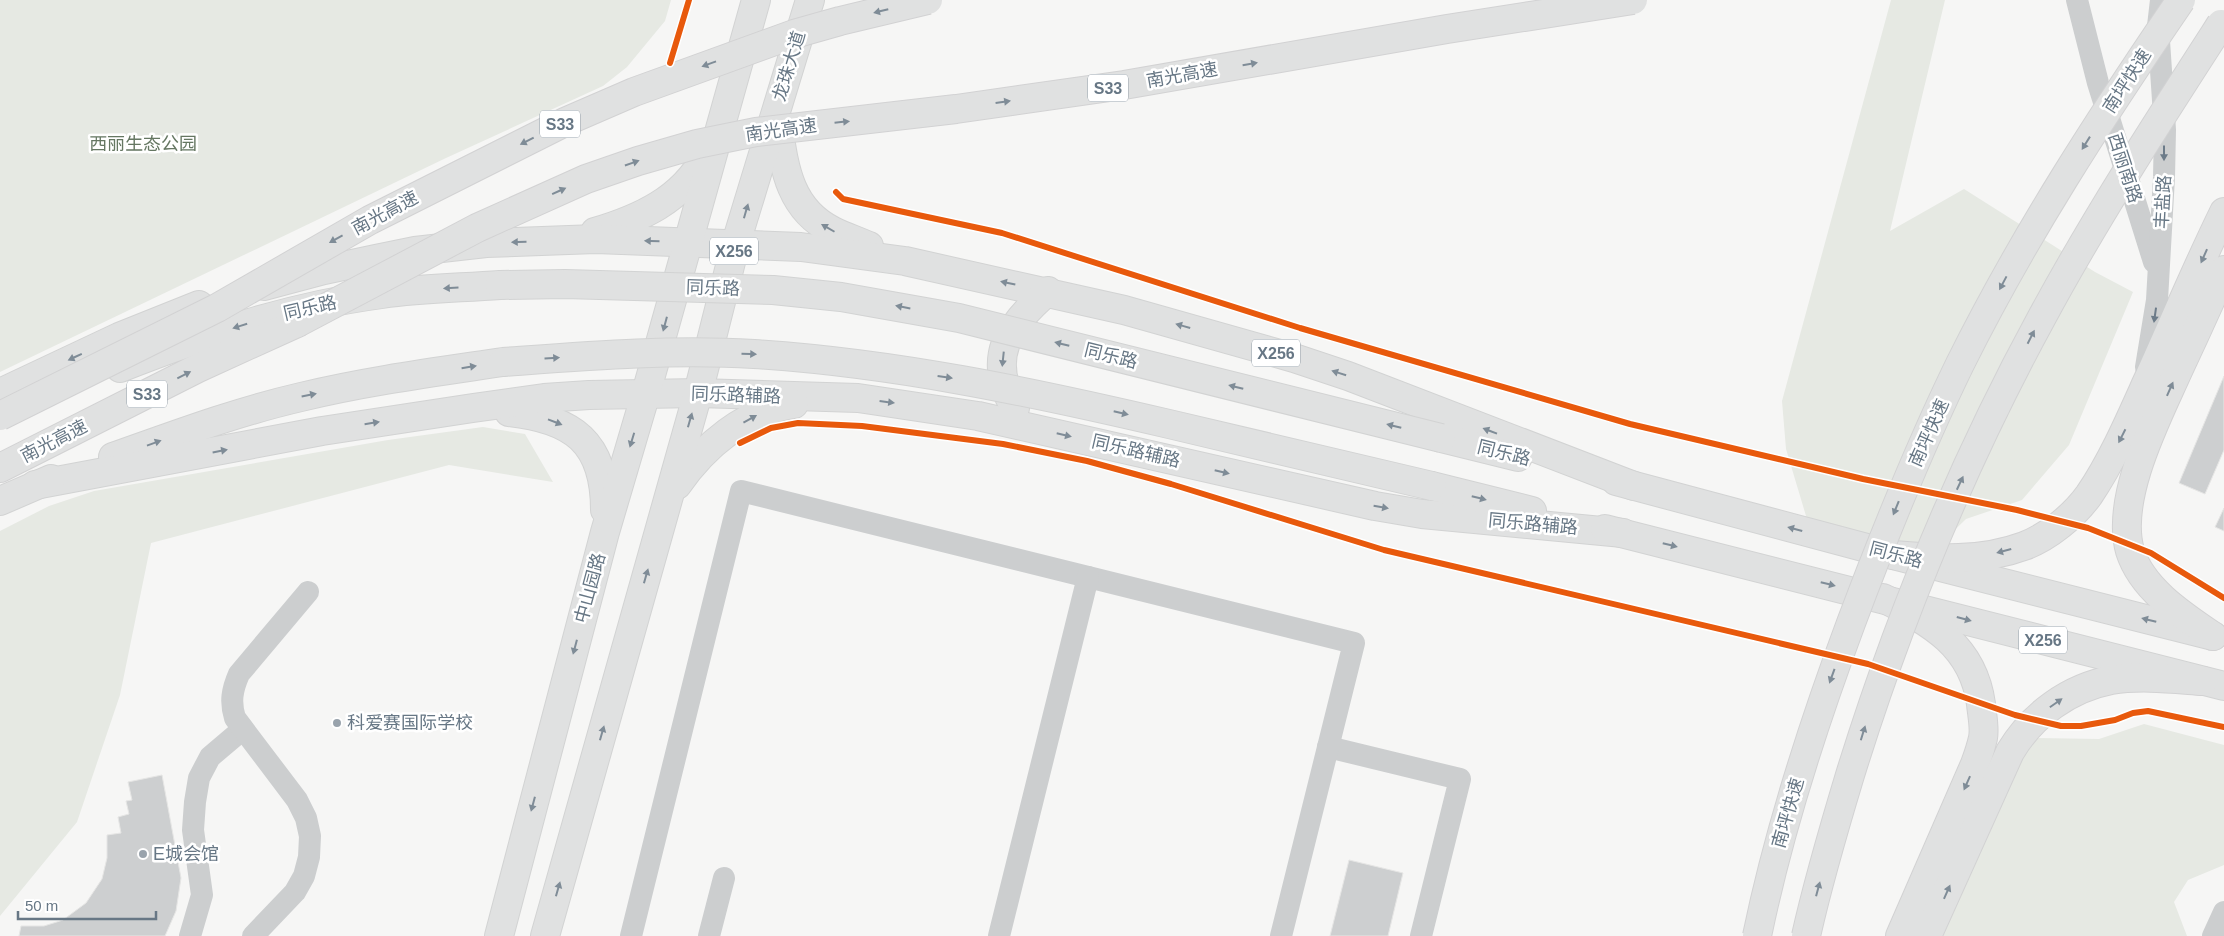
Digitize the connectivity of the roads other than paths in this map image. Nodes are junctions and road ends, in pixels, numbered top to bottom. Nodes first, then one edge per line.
1 (756, 0) edge
2 (810, 0) edge
3 (928, 0) edge
4 (1633, 0) edge
5 (2076, 0) edge
6 (2161, 0) edge
7 (2181, 0) edge
8 (2224, 20) edge
9 (728, 103) junction
10 (775, 111) junction
11 (2224, 212) edge
12 (568, 241) junction
13 (687, 243) junction
14 (735, 246) junction
15 (905, 261) junction
16 (2224, 270) edge
17 (2159, 277) junction
18 (1048, 292) junction
19 (0, 393) edge
20 (646, 393) junction
21 (698, 393) junction
22 (858, 398) junction
23 (2138, 402) junction
24 (472, 408) junction
25 (0, 415) edge
26 (1027, 426) junction
27 (0, 468) edge
28 (34, 485) junction
29 (1634, 486) junction
30 (0, 501) edge
31 (667, 501) junction
32 (605, 532) junction
33 (1623, 533) junction
34 (1893, 555) junction
35 (1088, 577) junction
36 (308, 592) dead end
37 (1883, 598) junction
38 (2219, 638) edge
39 (2214, 684) edge
40 (243, 729) junction
41 (1328, 747) junction
42 (724, 878) dead end
43 (267, 931) edge
44 (190, 936) edge
45 (499, 936) edge
46 (545, 936) edge
47 (631, 936) edge
48 (709, 936) edge
49 (999, 936) edge
50 (1281, 936) edge
51 (1420, 936) edge
52 (1757, 936) edge
53 (1806, 936) edge
54 (1900, 936) edge
55 (1927, 936) edge

1 - 9 main road, X256
2 - 10 main road, 龙珠大道 / X256
3 -> 25 main road, 南光高速 / S33, bridge
27 -> 4 main road, 南光高速 / S33, bridge
5 - 17 street, 西丽南路
6 -> 17 street, 丰盐路
7 -> 52 main road, 南坪快速, bridge
53 -> 8 main road, bridge
9 - 12 main road
9 - 13 main road, X256
14 -> 10 main road, 龙珠大道 / X256
15 -> 10 main road, X256
11 -> 23 main road
13 -> 12 main road
12 -> 19 main road
13 - 14 main road
13 -> 20 main road, 中山园路 / X256
14 - 15 main road, X256
14 - 21 main road, 龙珠大道 / X256
18 -> 15 main road, X256
38 -> 16 main road
17 -> 23 street, 丰盐路
18 -> 26 main road
29 -> 18 main road, X256
20 - 21 main road, 同乐路辅路 / X256
20 - 24 main road, 同乐路辅路
20 -> 32 main road, 中山园路
21 - 22 main road, 同乐路辅路 / X256
31 -> 21 main road
22 -> 26 main road, 同乐路辅路 / X256
31 -> 22 main road
23 -> 34 main road
28 -> 24 main road, 同乐路辅路
24 -> 32 main road
29 -> 25 main road, 同乐路, bridge
26 -> 33 main road, 同乐路辅路 / X256
28 - 30 main road
28 -> 33 main road, bridge
34 -> 29 main road, 同乐路 / X256
46 -> 31 main road
32 -> 45 main road, 中山园路
33 -> 37 main road, X256
38 -> 34 main road, 同乐路 / X256
35 - 41 street
35 - 47 street
35 - 49 street
36 - 40 street
37 -> 39 main road, X256
37 -> 54 main road
55 -> 39 main road
40 - 43 street
40 - 44 street
41 - 50 street
41 - 51 street
42 - 48 street

